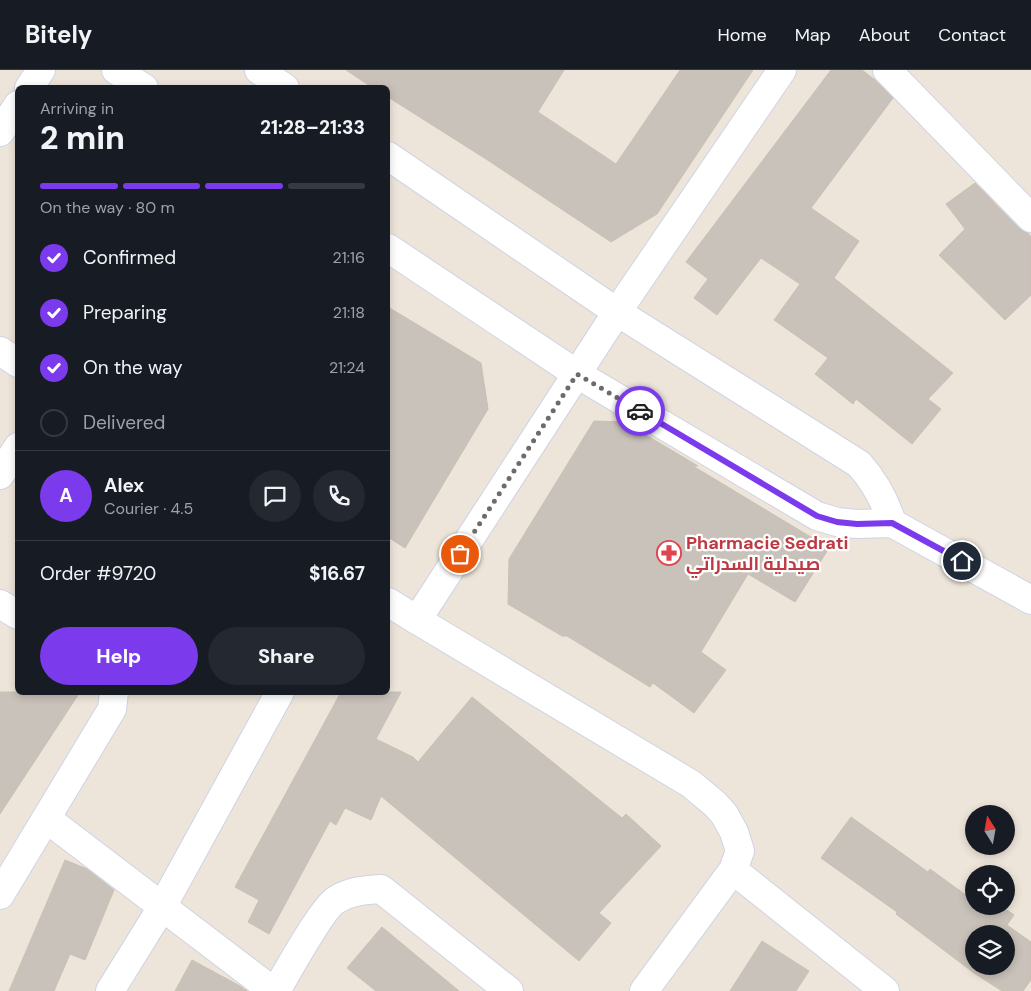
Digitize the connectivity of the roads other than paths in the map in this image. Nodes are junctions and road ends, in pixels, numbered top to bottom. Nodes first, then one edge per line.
1 (41, 70) edge
2 (116, 70) edge
3 (259, 70) edge
4 (782, 70) edge
5 (888, 70) edge
6 (31, 85) edge
7 (139, 85) edge
8 (281, 85) edge
9 (15, 110) edge
10 (0, 132) edge
11 (390, 157) edge
12 (1031, 218) edge
13 (390, 249) edge
14 (617, 312) junction
15 (0, 351) edge
16 (15, 361) edge
17 (577, 374) junction
18 (15, 452) edge
19 (0, 475) edge
20 (892, 523) junction
21 (1031, 600) edge
22 (390, 603) edge
23 (0, 604) edge
24 (15, 613) edge
25 (417, 620) junction
26 (114, 695) edge
27 (278, 695) edge
28 (47, 820) junction
29 (733, 870) junction
30 (0, 895) edge
31 (162, 907) junction
32 (110, 991) edge
33 (275, 991) edge
34 (508, 991) edge
35 (644, 991) edge
36 (885, 991) edge

1 - 6 street
2 - 7 street
3 - 8 street
4 - 14 street
5 - 12 street
9 - 10 street
11 - 14 street
13 - 17 street
14 - 17 street
14 - 20 street
15 - 16 street
17 - 20 street
17 - 25 street
18 - 19 street
20 - 21 street
22 - 25 street
23 - 24 street
25 - 29 street
26 - 28 street
27 - 31 street
28 - 30 street
28 - 31 street
29 - 35 street
29 - 36 street
31 - 32 street
31 - 33 street
33 - 34 street

